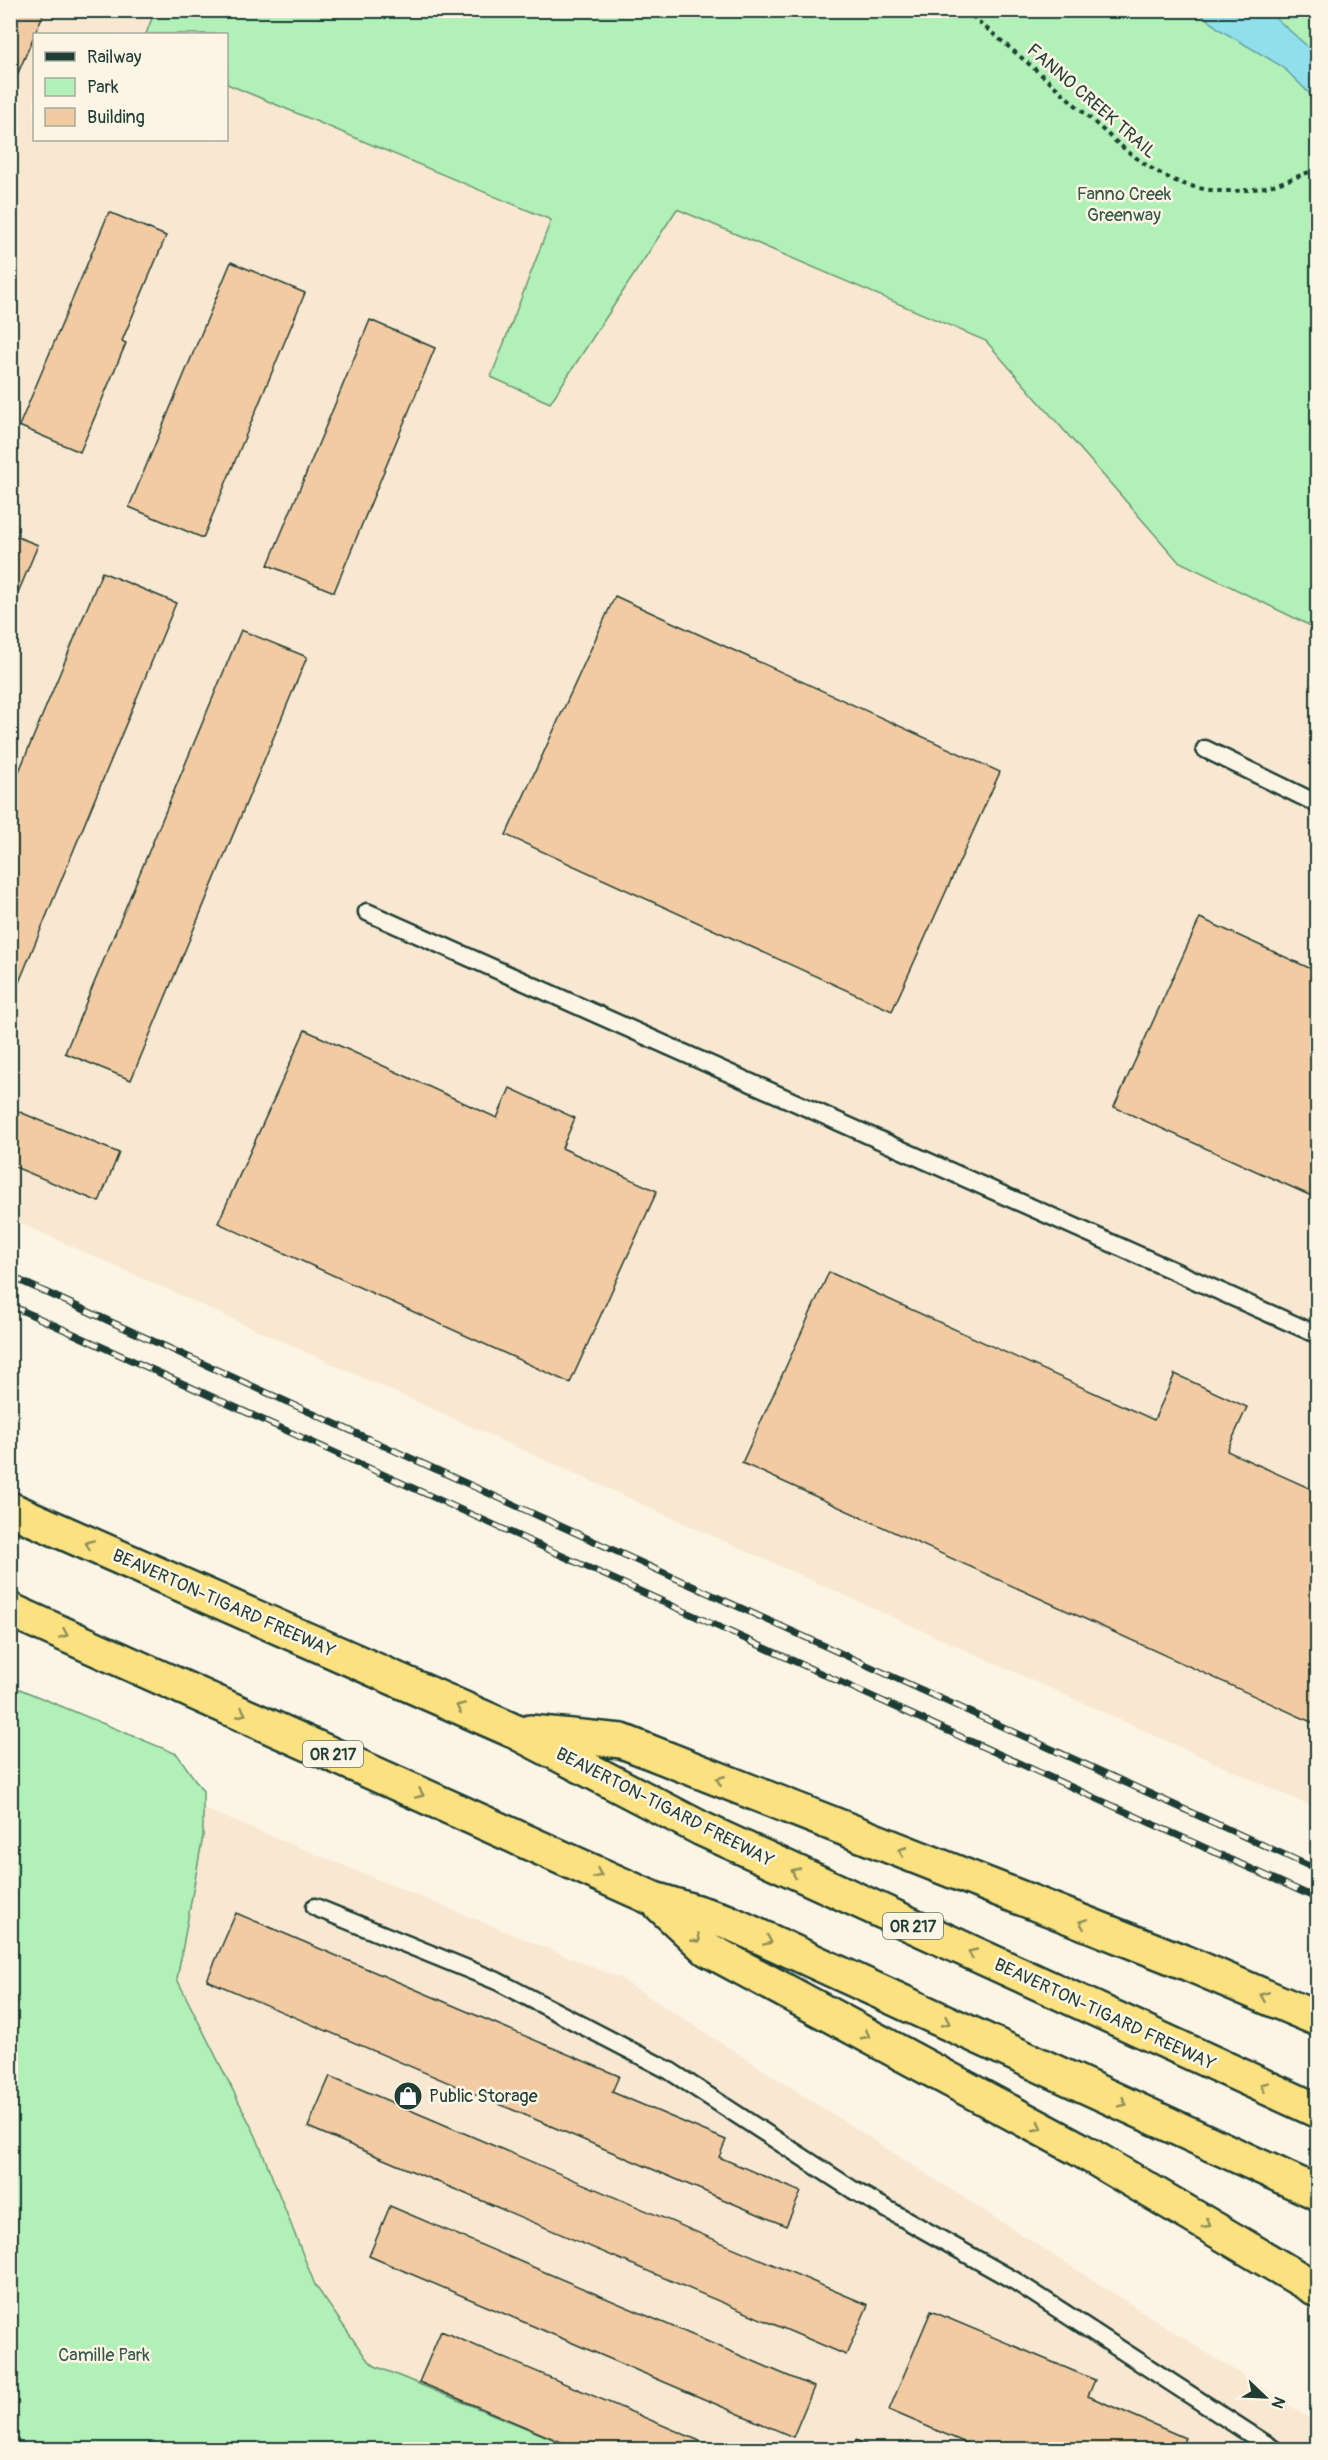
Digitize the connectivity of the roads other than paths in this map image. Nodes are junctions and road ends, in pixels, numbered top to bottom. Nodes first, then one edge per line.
1 (1205, 749) dead end
2 (1317, 804) edge
3 (367, 912) dead end
4 (1317, 1335) edge
5 (10, 1509) edge
6 (10, 1610) edge
7 (514, 1731) junction
8 (654, 1899) junction
9 (315, 1906) dead end
10 (1317, 2019) edge
11 (1317, 2111) edge
12 (1317, 2193) edge
13 (1317, 2289) edge
14 (1275, 2450) edge

1 - 2 lane
3 - 4 lane
7 -> 5 highway, BEAVERTON-TIGARD FREEWAY / OR 217
6 -> 8 highway, OR 217
10 -> 7 highway
11 -> 7 highway, BEAVERTON-TIGARD FREEWAY / OR 217
8 -> 12 highway, OR 217
8 -> 13 highway
9 - 14 lane

